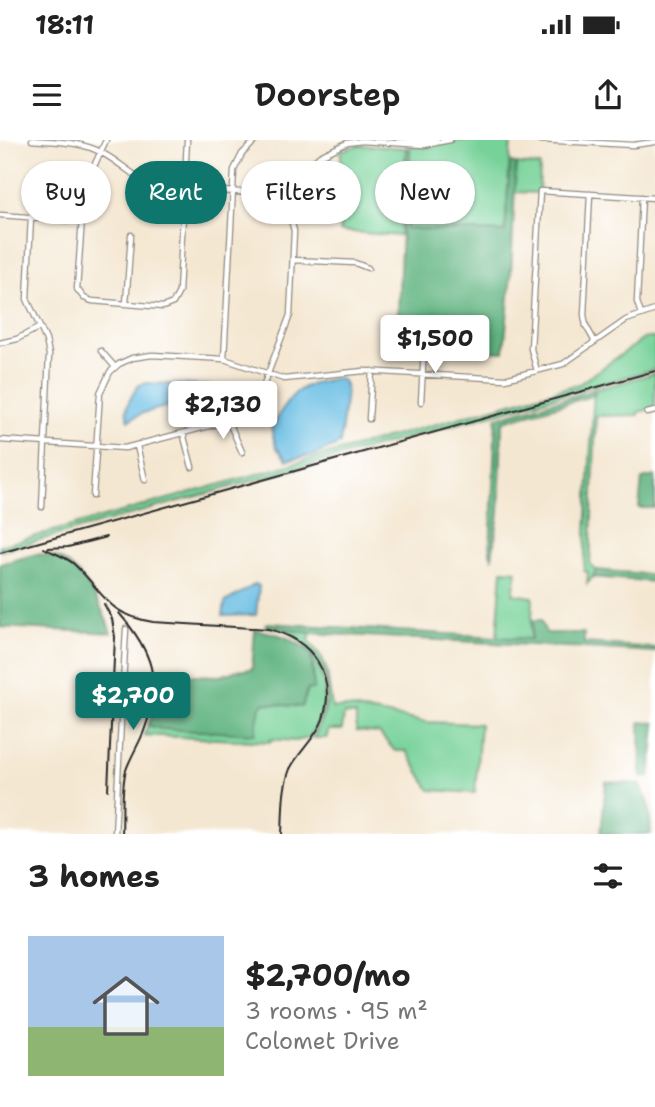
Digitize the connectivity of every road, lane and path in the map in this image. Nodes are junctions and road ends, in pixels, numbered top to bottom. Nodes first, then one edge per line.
1 (32, 140) edge
2 (106, 140) edge
3 (187, 140) edge
4 (256, 140) edge
5 (436, 140) edge
6 (450, 140) edge
7 (540, 140) edge
8 (46, 141) edge
9 (383, 141) edge
10 (594, 142) edge
11 (655, 142) edge
12 (390, 143) junction
13 (101, 152) junction
14 (97, 161) edge
15 (186, 161) edge
16 (316, 161) edge
17 (125, 168) edge
18 (227, 193) edge
19 (233, 193) junction
20 (241, 193) edge
21 (590, 194) junction
22 (642, 197) junction
23 (655, 198) edge
24 (0, 215) edge
25 (21, 216) edge
26 (31, 224) edge
27 (81, 224) edge
28 (182, 224) edge
29 (293, 224) edge
30 (131, 235) dead end
31 (293, 260) junction
32 (368, 268) dead end
33 (126, 304) junction
34 (655, 310) edge
35 (641, 314) junction
36 (40, 327) junction
37 (595, 342) junction
38 (0, 343) edge
39 (424, 348) dead end
40 (102, 351) dead end
41 (224, 359) junction
42 (116, 367) junction
43 (372, 371) junction
44 (537, 372) junction
45 (422, 374) junction
46 (267, 375) junction
47 (421, 401) dead end
48 (655, 411) edge
49 (647, 413) dead end
50 (369, 419) dead end
51 (228, 420) junction
52 (183, 433) junction
53 (0, 441) edge
54 (45, 443) junction
55 (137, 446) junction
56 (96, 447) junction
57 (242, 452) dead end
58 (192, 467) dead end
59 (145, 480) dead end
60 (93, 496) dead end
61 (41, 507) dead end
62 (126, 629) dead end
63 (115, 834) edge

1 - 8 street
2 - 13 street
3 - 15 street
4 - 19 street
5 - 12 street
6 - 12 street
7 - 10 street
8 - 13 street
9 - 12 street
9 - 16 street
10 - 11 street
13 - 14 street
13 - 17 street
18 - 19 street
19 - 20 street
19 - 41 street
21 - 22 street
21 - 37 street
21 - 44 street
22 - 23 street
22 - 35 street
24 - 25 street
26 - 36 street
27 - 33 street
28 - 33 street
29 - 31 street
30 - 33 street
31 - 32 street
31 - 46 street
34 - 35 street
35 - 37 street
36 - 38 street
36 - 54 street
37 - 44 street
39 - 45 street
40 - 42 street
41 - 42 street
41 - 46 street
42 - 56 street
43 - 45 street
43 - 46 street
43 - 50 street
44 - 45 street
45 - 47 street
46 - 51 street
48 - 49 street
51 - 52 street
51 - 57 street
52 - 55 street
52 - 58 street
53 - 54 street
54 - 56 street
54 - 61 street
55 - 56 street
55 - 59 street
56 - 60 street
62 - 63 street

